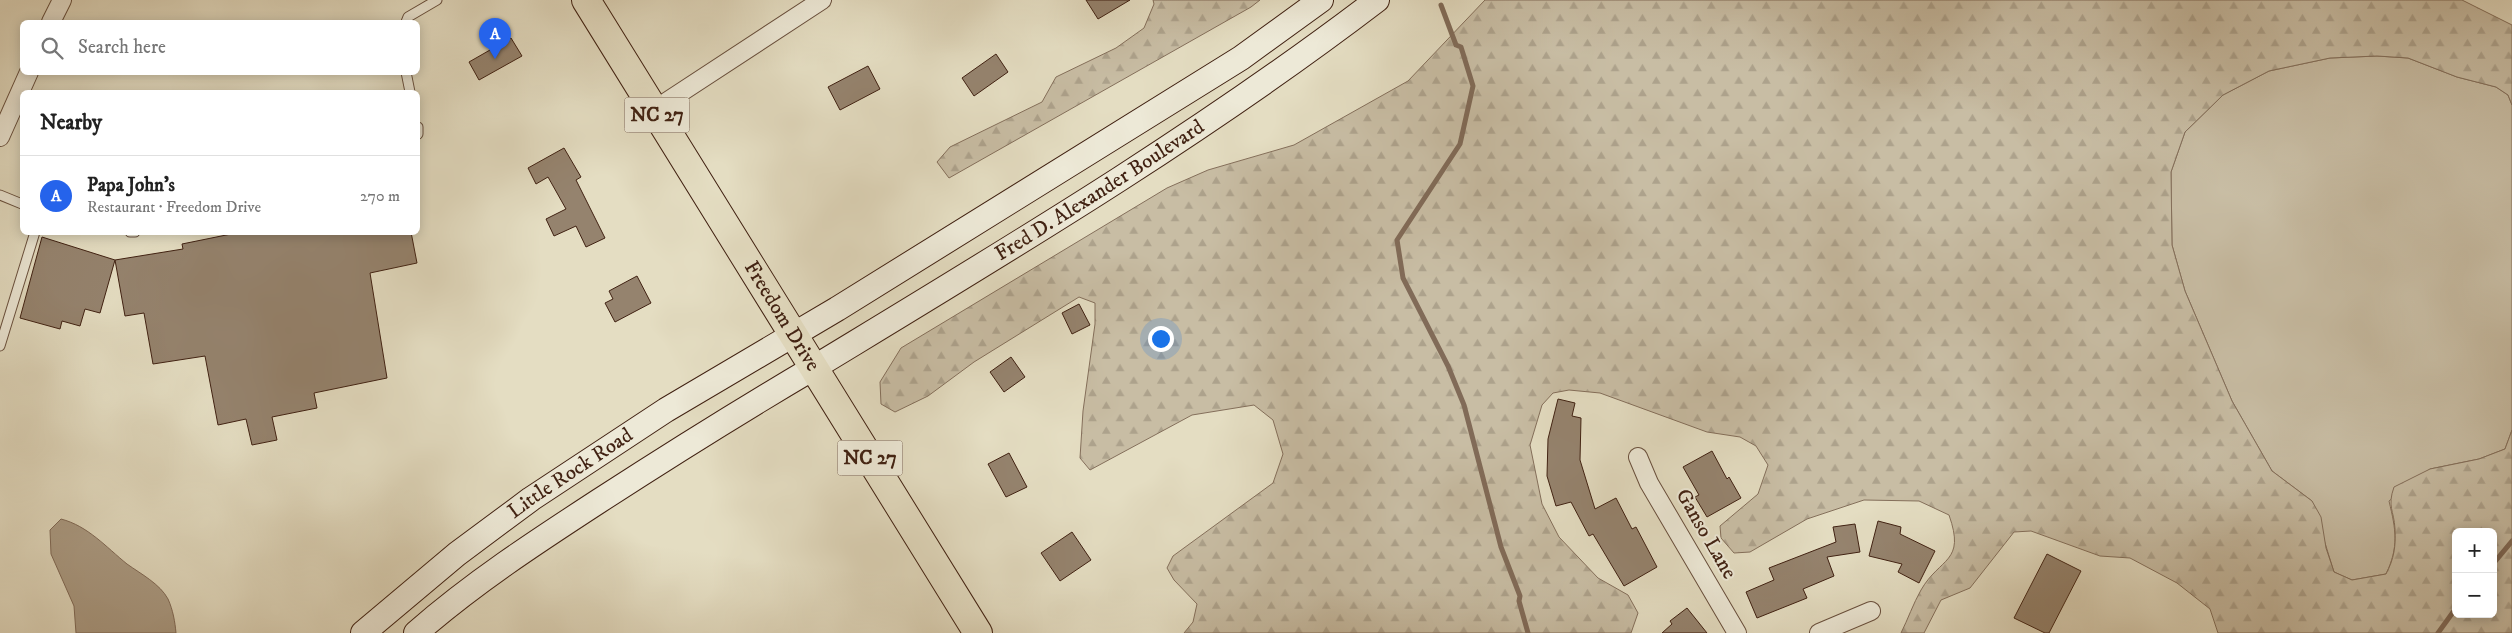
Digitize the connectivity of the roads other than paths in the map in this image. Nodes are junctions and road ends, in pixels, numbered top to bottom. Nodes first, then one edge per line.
1 (62, 0) edge
2 (437, 0) edge
3 (586, 0) edge
4 (822, 0) edge
5 (1321, 0) edge
6 (1377, 0) edge
7 (52, 20) edge
8 (407, 20) edge
9 (28, 75) edge
10 (407, 75) edge
11 (21, 90) edge
12 (410, 90) edge
13 (20, 92) edge
14 (654, 110) junction
15 (0, 137) edge
16 (0, 195) edge
17 (20, 203) edge
18 (34, 235) edge
19 (793, 334) junction
20 (0, 346) edge
21 (814, 368) junction
22 (1638, 457) dead end
23 (1871, 611) dead end
24 (363, 633) edge
25 (416, 633) edge
26 (978, 633) edge
27 (1737, 633) edge
28 (1819, 633) edge

1 - 7 street
2 - 8 lane
3 - 14 main road, Freedom Drive / NC 27
4 - 14 street
5 - 19 main road, Fred D. Alexander Boulevard
6 - 21 main road, Fred D. Alexander Boulevard
9 - 11 street
10 - 12 lane
13 - 15 street
14 - 19 main road, Freedom Drive / NC 27
16 - 17 lane
18 - 20 lane
19 - 21 main road, Freedom Drive / NC 27
19 - 24 main road, Little Rock Road
21 - 25 main road, Little Rock Road
21 - 26 main road, Freedom Drive / NC 27
22 - 27 street, Ganso Lane
23 - 28 street

